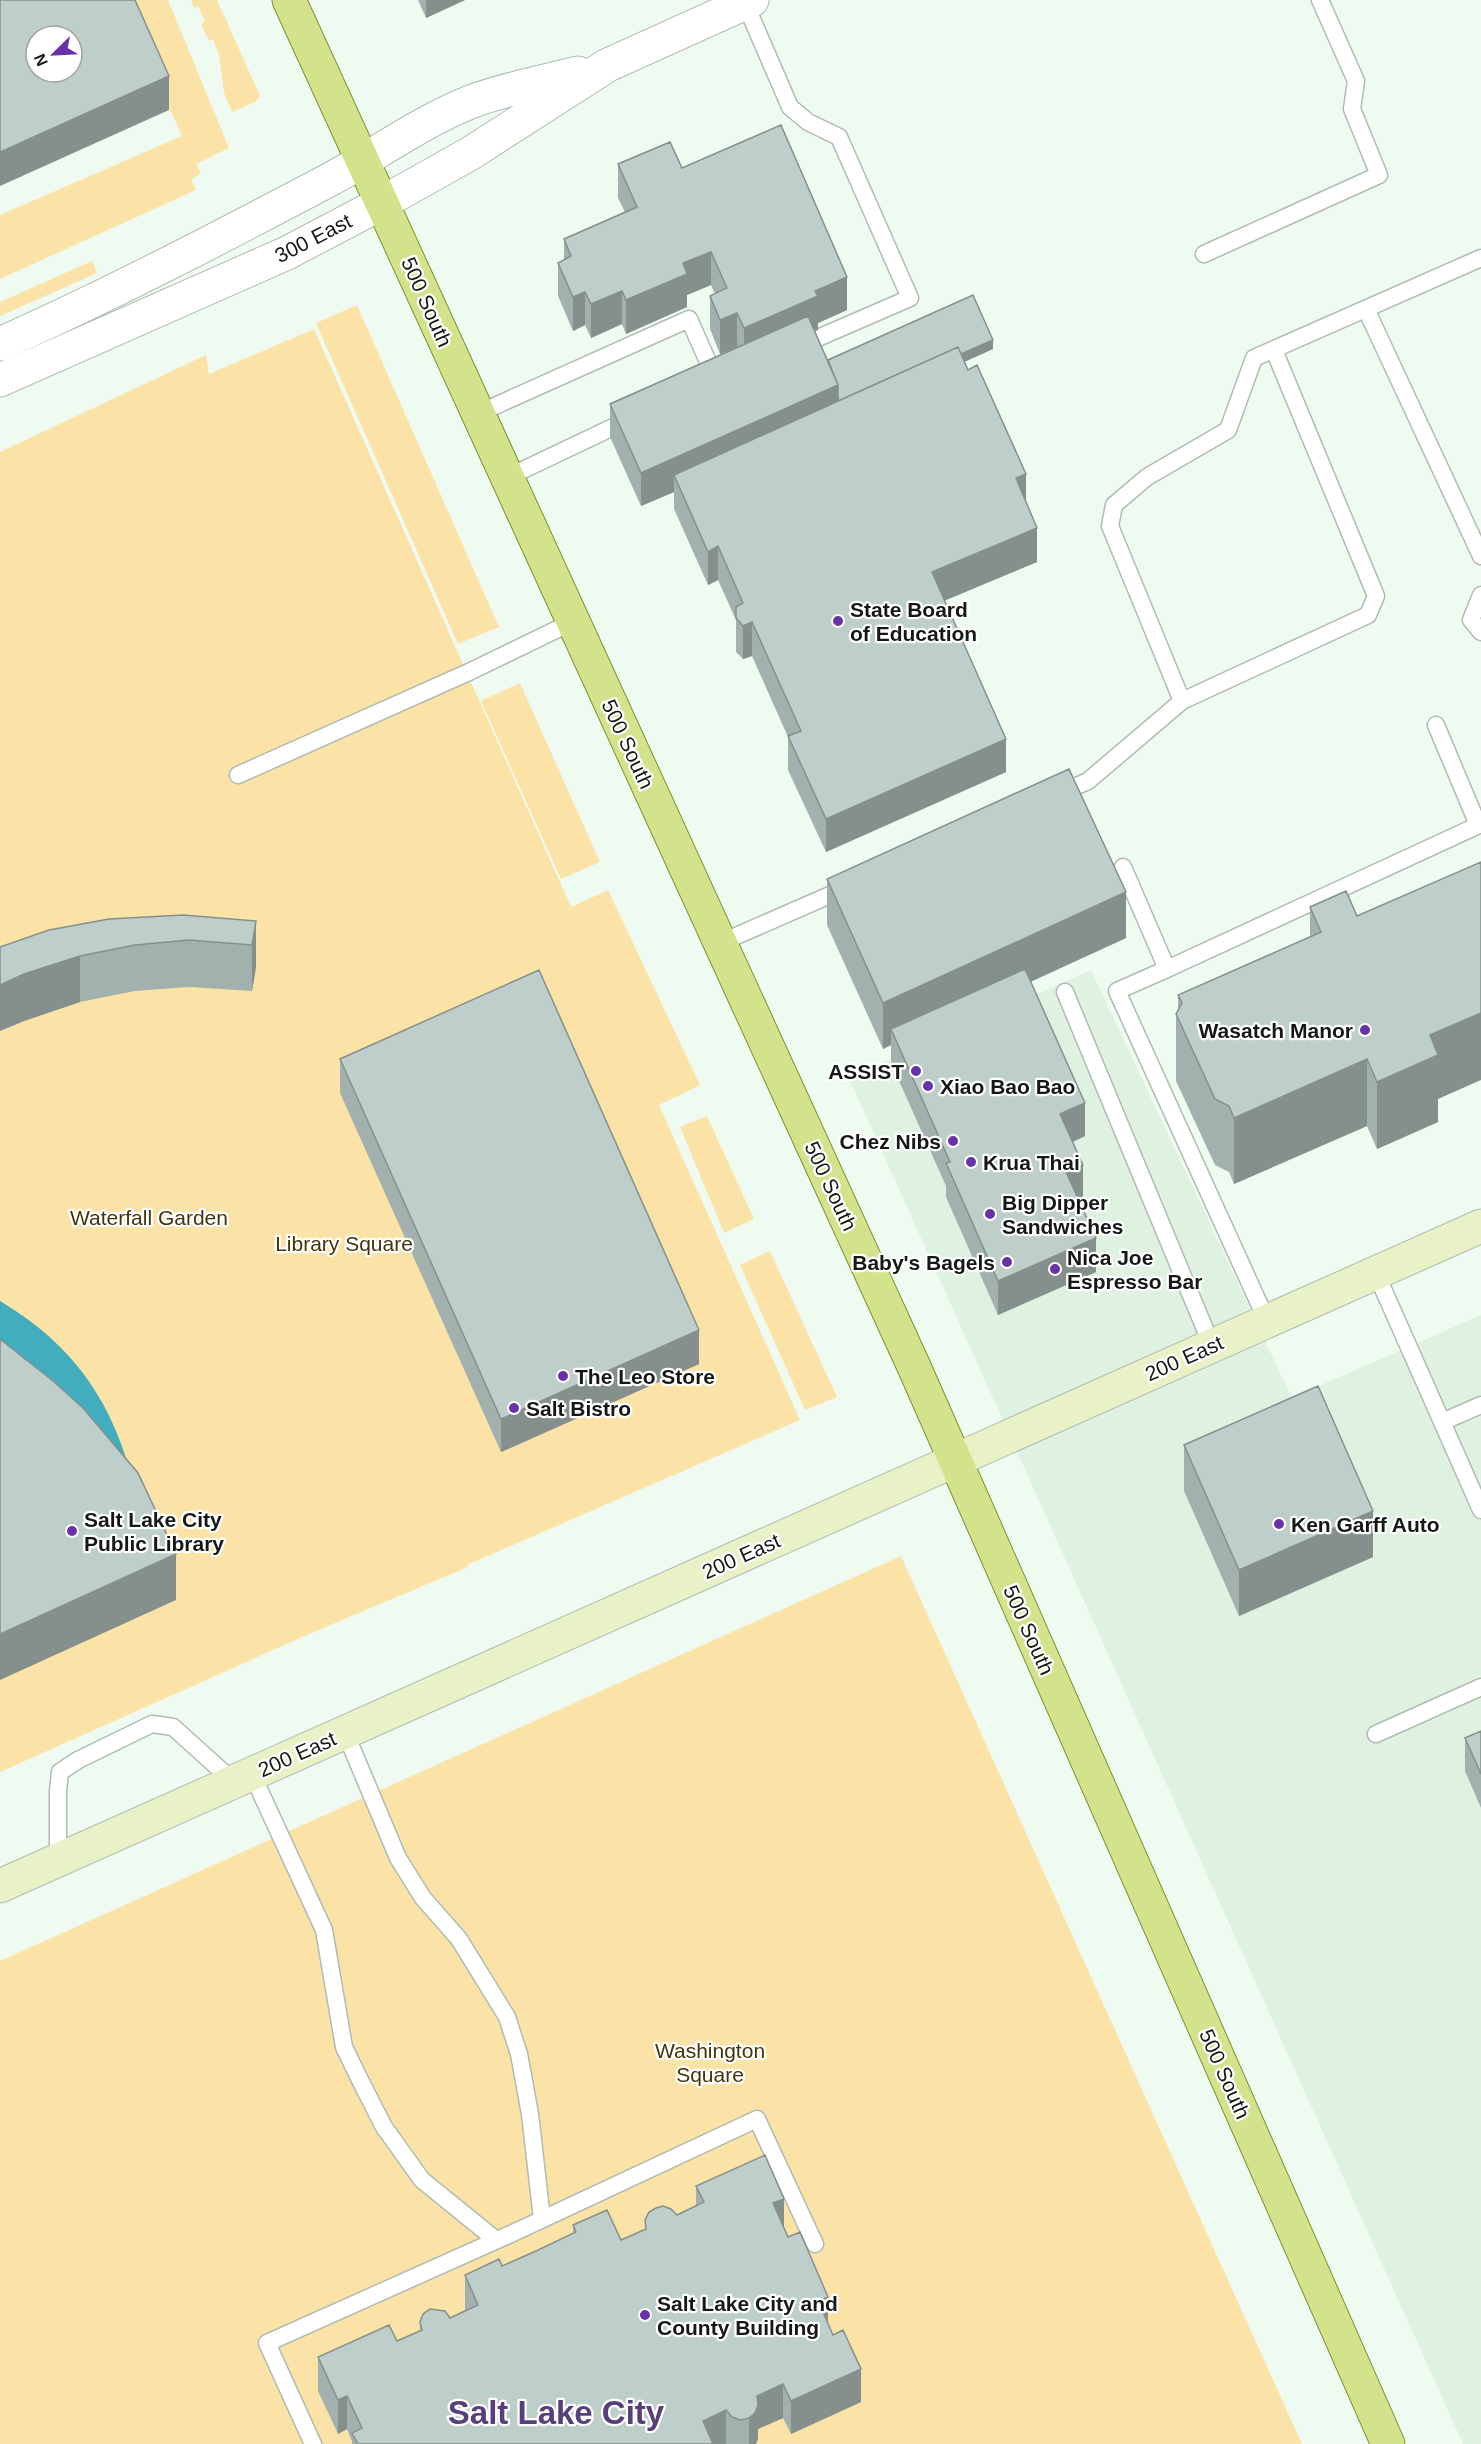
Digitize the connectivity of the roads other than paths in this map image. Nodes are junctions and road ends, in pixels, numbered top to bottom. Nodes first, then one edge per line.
1 (289, 0) edge
2 (1320, 0) edge
3 (748, 2) edge
4 (608, 65) junction
5 (364, 161) junction
6 (382, 203) junction
7 (1204, 254) dead end
8 (1479, 265) edge
9 (1366, 309) junction
10 (0, 344) edge
11 (1274, 350) junction
12 (780, 355) edge
13 (734, 375) edge
14 (0, 380) edge
15 (477, 414) junction
16 (640, 415) edge
17 (507, 478) junction
18 (1481, 556) edge
19 (1481, 595) edge
20 (572, 622) junction
21 (1481, 632) edge
22 (1182, 701) junction
23 (1436, 725) dead end
24 (238, 775) dead end
25 (1044, 800) edge
26 (1480, 824) edge
27 (1123, 867) dead end
28 (861, 882) edge
29 (720, 943) junction
30 (1167, 969) junction
31 (1065, 992) dead end
32 (1481, 1226) edge
33 (1376, 1273) junction
34 (1267, 1321) junction
35 (1212, 1346) junction
36 (1481, 1405) edge
37 (1442, 1422) junction
38 (955, 1460) junction
39 (1481, 1510) edge
40 (1481, 1687) edge
41 (345, 1732) junction
42 (1377, 1734) dead end
43 (243, 1778) junction
44 (58, 1860) junction
45 (0, 1886) edge
46 (542, 2219) junction
47 (496, 2240) junction
48 (815, 2244) dead end
49 (313, 2444) edge
50 (1388, 2444) edge

1 - 5 main road, 500 South
2 - 7 lane
3 - 4 street, 300 East
3 - 12 lane
4 - 5 street, 300 East
4 - 6 street, 300 East
5 - 6 main road, 500 South
5 - 10 street, 300 East
6 - 14 street, 300 East
6 - 15 main road, 500 South
8 - 9 lane
9 - 11 lane
9 - 18 lane
11 - 22 lane
11 - 22 lane
13 - 15 lane
15 - 17 main road, 500 South
16 - 17 lane
17 - 20 main road, 500 South
19 - 21 lane
20 - 24 lane
20 - 29 main road, 500 South
22 - 25 lane
23 - 26 lane
26 - 30 lane
27 - 30 lane
28 - 29 lane
29 - 38 main road, 500 South
30 - 34 lane
31 - 35 lane
32 - 33 street, 200 East
33 - 34 street, 200 East
33 - 37 lane
34 - 35 street, 200 East
35 - 38 street, 200 East
36 - 37 lane
37 - 39 lane
38 - 41 street, 200 East
38 - 50 main road, 500 South
40 - 42 lane
41 - 43 street, 200 East
41 - 46 lane
43 - 44 street, 200 East
43 - 44 lane
43 - 47 lane
44 - 45 street, 200 East
46 - 47 lane
46 - 48 lane
47 - 49 lane

